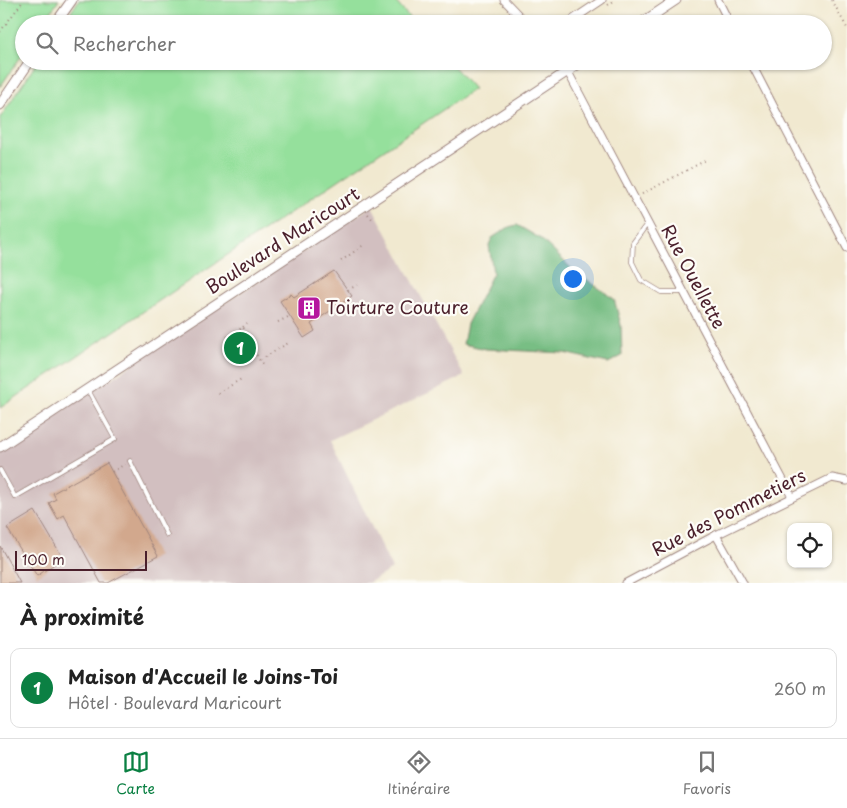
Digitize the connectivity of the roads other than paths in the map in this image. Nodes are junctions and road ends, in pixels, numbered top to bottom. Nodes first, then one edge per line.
1 (72, 0) edge
2 (504, 0) edge
3 (602, 0) edge
4 (676, 0) edge
5 (718, 0) edge
6 (61, 15) edge
7 (518, 15) edge
8 (580, 15) edge
9 (654, 15) edge
10 (726, 15) edge
11 (24, 70) edge
12 (571, 70) edge
13 (755, 70) edge
14 (568, 72) junction
15 (0, 105) edge
16 (648, 224) junction
17 (847, 248) edge
18 (683, 292) junction
19 (87, 389) junction
20 (0, 447) edge
21 (130, 462) road end
22 (0, 470) edge
23 (847, 481) edge
24 (792, 497) junction
25 (167, 535) dead end
26 (716, 535) junction
27 (626, 583) edge
28 (743, 583) edge

1 - 6 street
2 - 7 street
3 - 8 street
4 - 9 street
5 - 10 street
11 - 15 street
12 - 14 street, Boulevard Maricourt
13 - 17 street
14 - 16 street, Rue Ouellette
14 - 19 street, Boulevard Maricourt
16 - 18 street, Rue Ouellette
16 - 18 lane
18 - 24 street, Rue Ouellette
19 - 20 street, Boulevard Maricourt
19 - 22 lane
21 - 25 lane
23 - 24 street, Rue des Pommetiers
24 - 26 street, Rue des Pommetiers
26 - 27 street, Rue des Pommetiers
26 - 28 street

